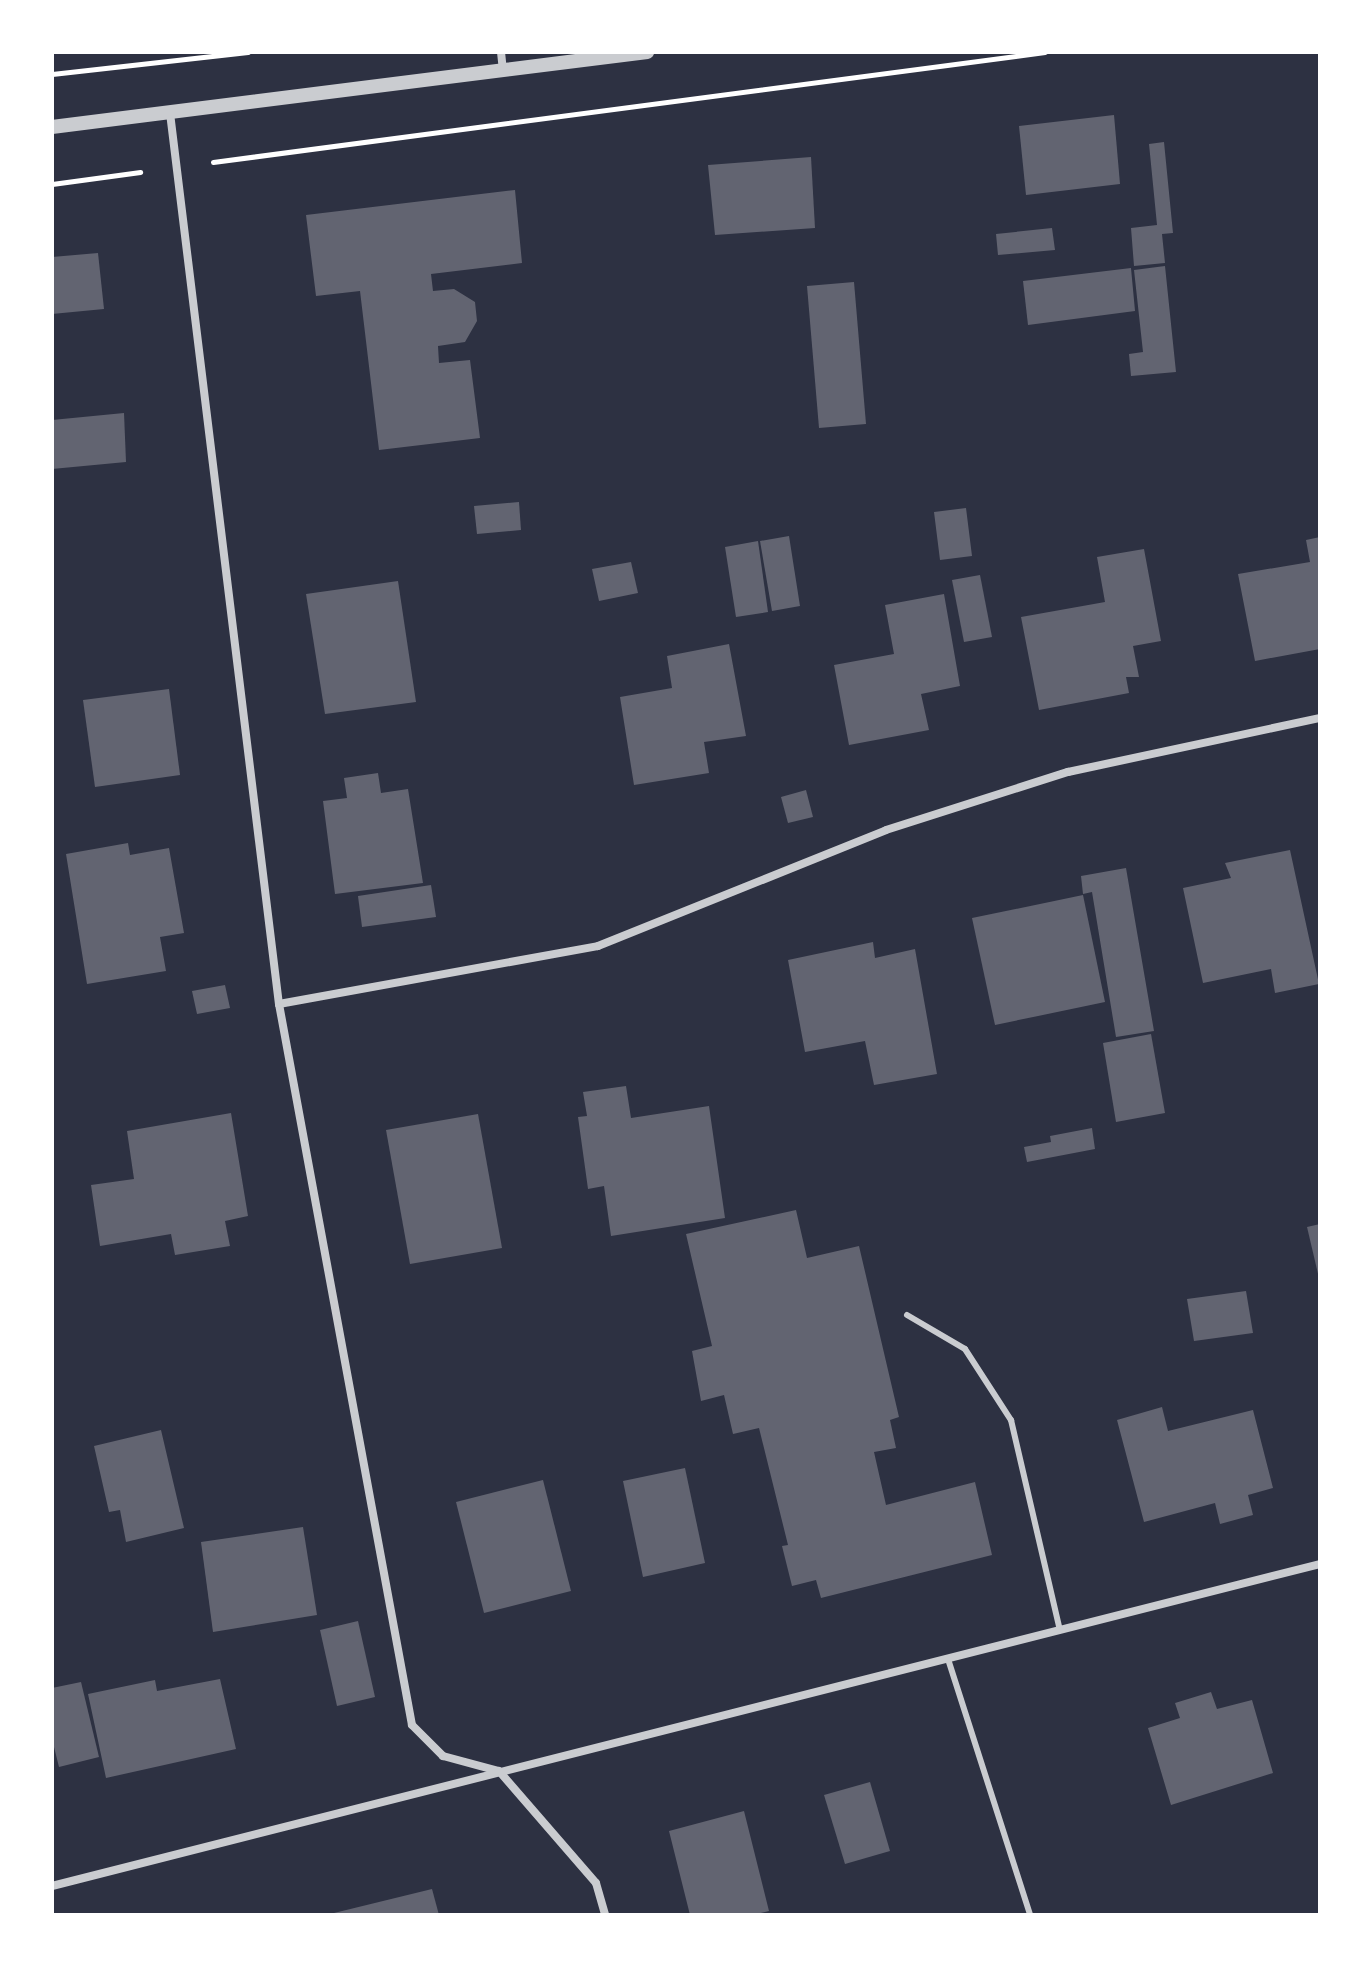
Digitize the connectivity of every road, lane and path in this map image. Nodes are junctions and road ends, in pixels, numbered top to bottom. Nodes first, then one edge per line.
1 (248, 52) edge
2 (501, 52) edge
3 (647, 52) edge
4 (1045, 52) edge
5 (503, 70) junction
6 (52, 74) edge
7 (170, 113) junction
8 (52, 127) edge
9 (177, 167) junction
10 (52, 184) edge
11 (1320, 718) edge
12 (279, 1004) junction
13 (907, 1315) dead end
14 (1320, 1564) edge
15 (1060, 1630) junction
16 (948, 1659) junction
17 (499, 1771) junction
18 (52, 1886) edge
19 (605, 1915) edge
20 (1030, 1915) edge

1 - 6 path
2 - 5 street
3 - 5 street
4 - 9 path
5 - 7 street
7 - 8 street
7 - 9 street
9 - 10 path
9 - 12 street
11 - 12 street
12 - 17 street
13 - 15 lane
14 - 15 street
15 - 16 street
16 - 17 street
16 - 20 lane
17 - 18 street
17 - 19 street

